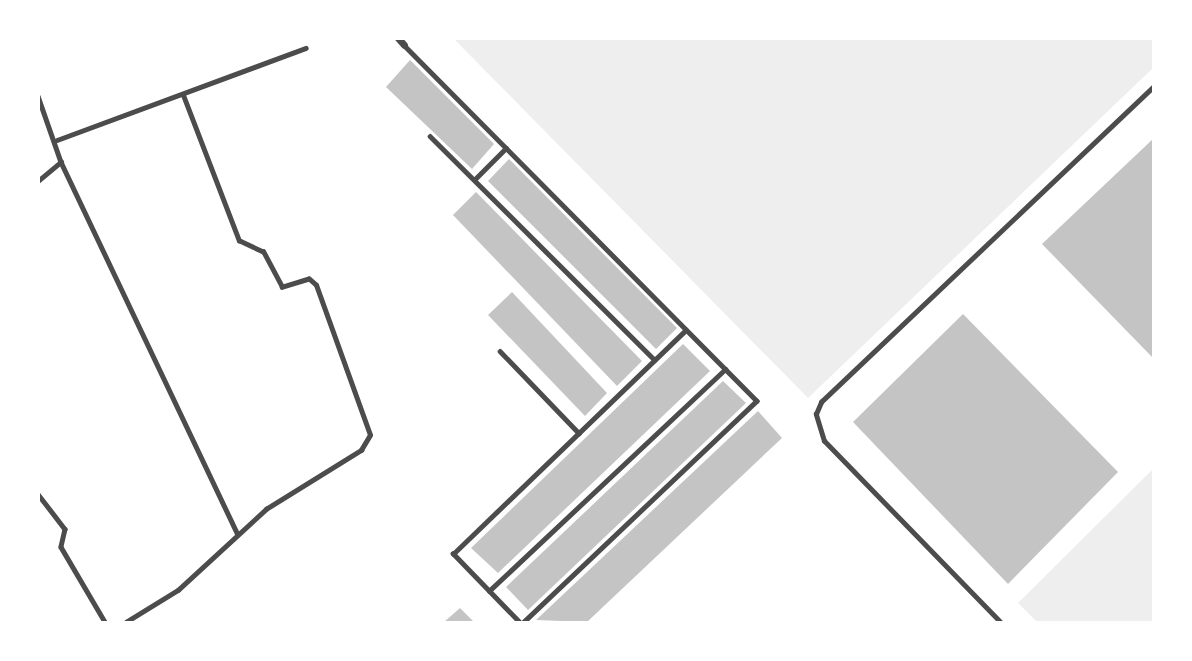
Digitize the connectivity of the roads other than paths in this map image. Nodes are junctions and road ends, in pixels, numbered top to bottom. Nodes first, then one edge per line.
1 (398, 38) edge
2 (404, 45) joint
3 (306, 48) dead end
4 (1153, 86) edge
5 (183, 95) junction
6 (38, 96) edge
7 (430, 136) dead end
8 (57, 140) junction
9 (506, 148) junction
10 (61, 162) junction
11 (474, 180) junction
12 (38, 181) edge
13 (686, 330) junction
14 (500, 351) dead end
15 (655, 360) junction
16 (725, 369) junction
17 (579, 433) junction
18 (38, 494) edge
19 (237, 533) junction
20 (489, 591) junction
21 (105, 622) edge
22 (126, 622) edge
23 (522, 622) edge
24 (1000, 622) edge

1 - 2 street
2 - 9 lane
3 - 5 lane
4 - 24 lane
5 - 8 lane
5 - 19 lane
6 - 8 lane
7 - 11 lane
8 - 10 lane
9 - 11 lane
9 - 13 lane
10 - 12 lane
10 - 19 lane
11 - 15 lane
13 - 15 lane
13 - 16 lane
14 - 17 lane
15 - 17 lane
16 - 20 lane
16 - 23 lane
17 - 20 lane
18 - 21 lane
19 - 22 lane
20 - 23 lane

